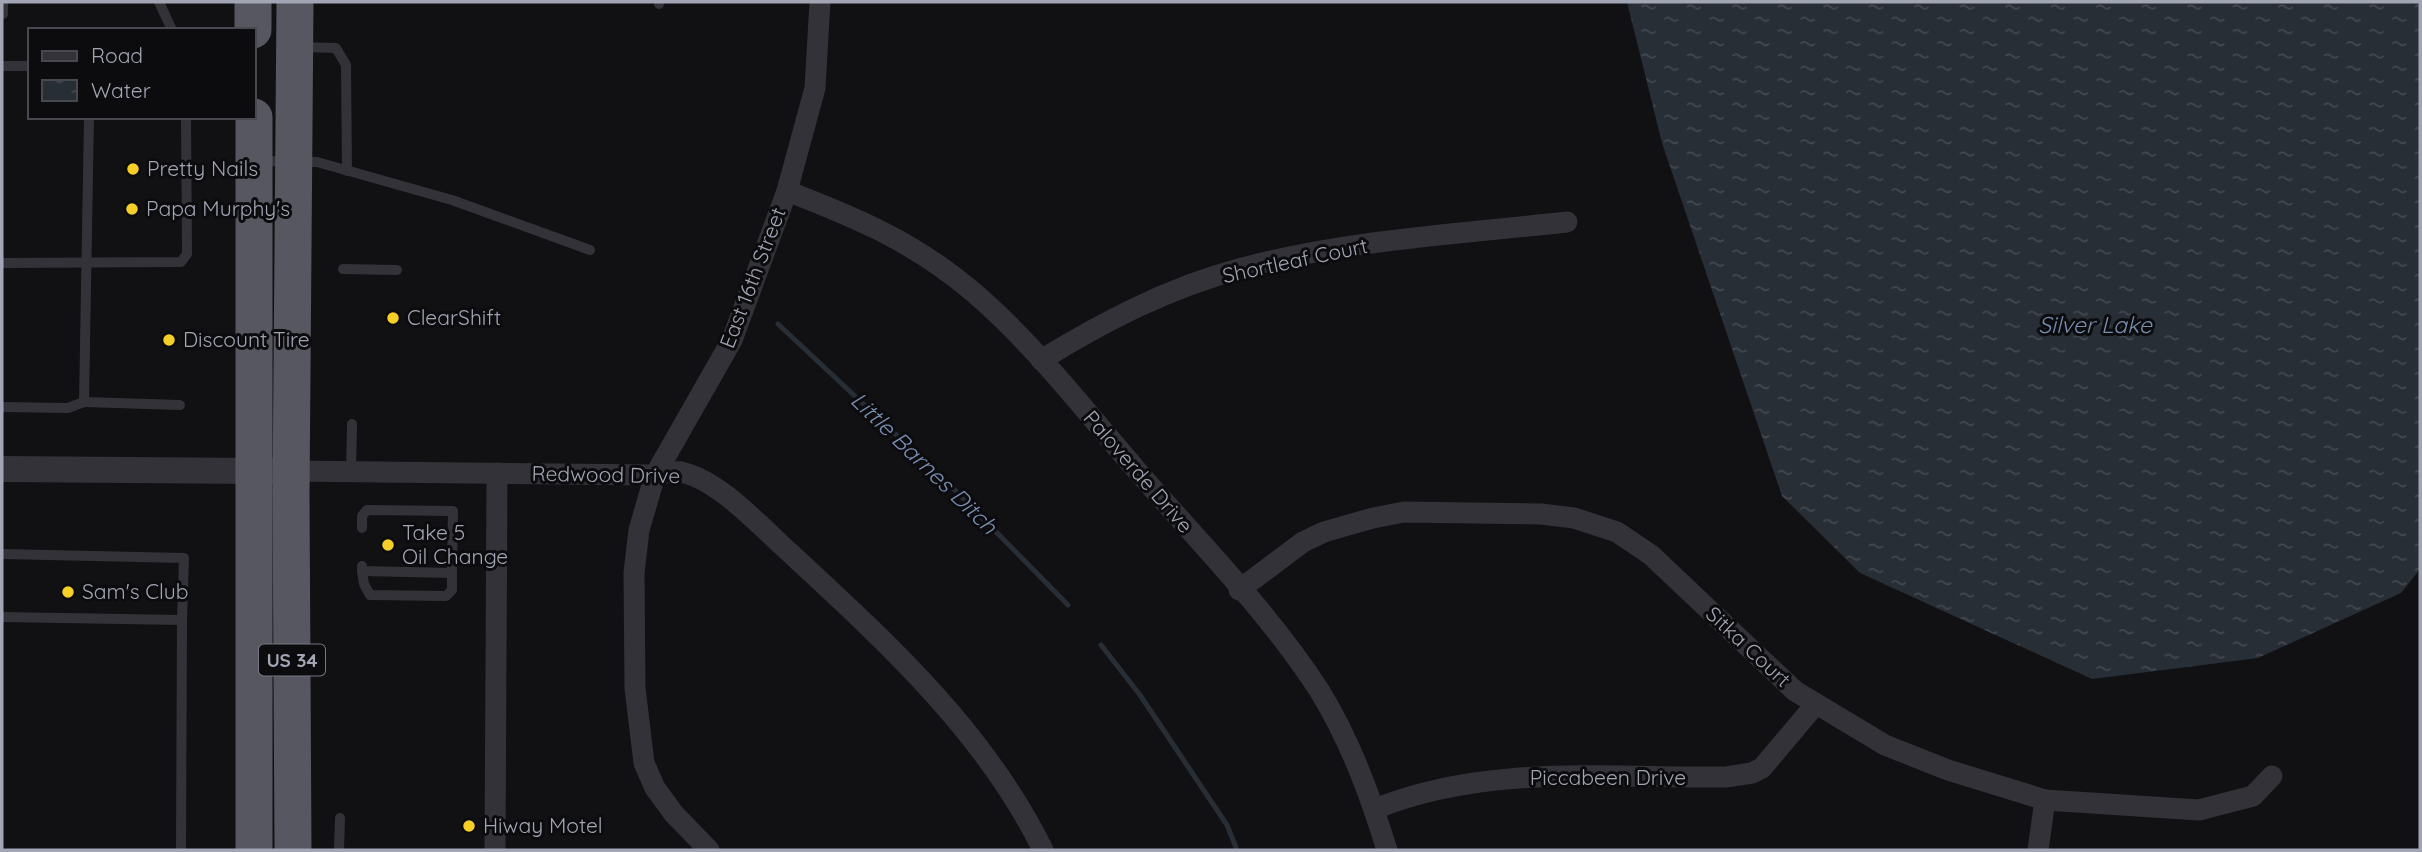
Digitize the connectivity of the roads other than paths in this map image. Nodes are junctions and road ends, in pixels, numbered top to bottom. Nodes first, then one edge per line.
1 (3, 2) edge
2 (159, 2) edge
3 (253, 2) edge
4 (295, 2) edge
5 (820, 2) edge
6 (3, 14) edge
7 (171, 28) edge
8 (253, 28) edge
9 (295, 47) junction
10 (2, 66) edge
11 (28, 66) edge
12 (89, 119) edge
13 (186, 119) edge
14 (254, 119) edge
15 (254, 160) junction
16 (295, 162) junction
17 (347, 171) junction
18 (787, 191) junction
19 (1567, 222) dead end
20 (590, 250) dead end
21 (2, 262) edge
22 (87, 263) junction
23 (343, 269) dead end
24 (397, 270) dead end
25 (1041, 360) junction
26 (84, 402) junction
27 (180, 405) dead end
28 (2, 407) edge
29 (352, 424) dead end
30 (2, 469) edge
31 (254, 470) junction
32 (291, 471) junction
33 (351, 471) junction
34 (498, 473) junction
35 (655, 475) junction
36 (362, 528) dead end
37 (2, 554) edge
38 (452, 573) junction
39 (1239, 590) junction
40 (2, 617) edge
41 (182, 620) junction
42 (1815, 705) junction
43 (2272, 776) dead end
44 (2045, 800) junction
45 (1375, 809) junction
46 (340, 818) dead end
47 (181, 850) edge
48 (255, 850) edge
49 (293, 850) edge
50 (339, 850) edge
51 (495, 850) edge
52 (709, 850) edge
53 (1043, 850) edge
54 (1387, 850) edge
55 (2038, 850) edge

1 - 6 lane
2 - 7 lane
3 - 8 highway
4 - 9 highway, US 34
5 - 18 street, East 16th Street
9 - 16 highway, US 34
9 - 17 lane
10 - 11 lane
12 - 22 lane
13 - 22 lane
14 - 15 highway, US 34
15 - 16 lane
15 - 31 highway, US 34
16 - 17 lane
16 - 32 highway, US 34
17 - 20 lane
18 - 25 street, Paloverde Drive
18 - 35 street, East 16th Street
19 - 25 street, Shortleaf Court
21 - 22 lane
22 - 26 lane
23 - 24 lane
25 - 39 street, Paloverde Drive
26 - 27 lane
26 - 28 lane
29 - 33 lane
30 - 31 street, Redwood Drive
31 - 32 street, Redwood Drive
31 - 48 highway, US 34
32 - 33 street, Redwood Drive
32 - 49 highway, US 34
33 - 34 street, Redwood Drive
34 - 35 street, Redwood Drive
34 - 51 street
35 - 52 street, East 16th Street
35 - 53 street, Redwood Drive
36 - 38 lane
37 - 41 lane
38 - 38 lane
39 - 42 street, Sitka Court
39 - 45 street, Paloverde Drive
40 - 41 lane
41 - 47 lane
42 - 44 street, Sitka Court
42 - 45 street, Piccabeen Drive
43 - 44 street, Sitka Court
44 - 55 street
45 - 54 street, Paloverde Drive
46 - 50 lane

